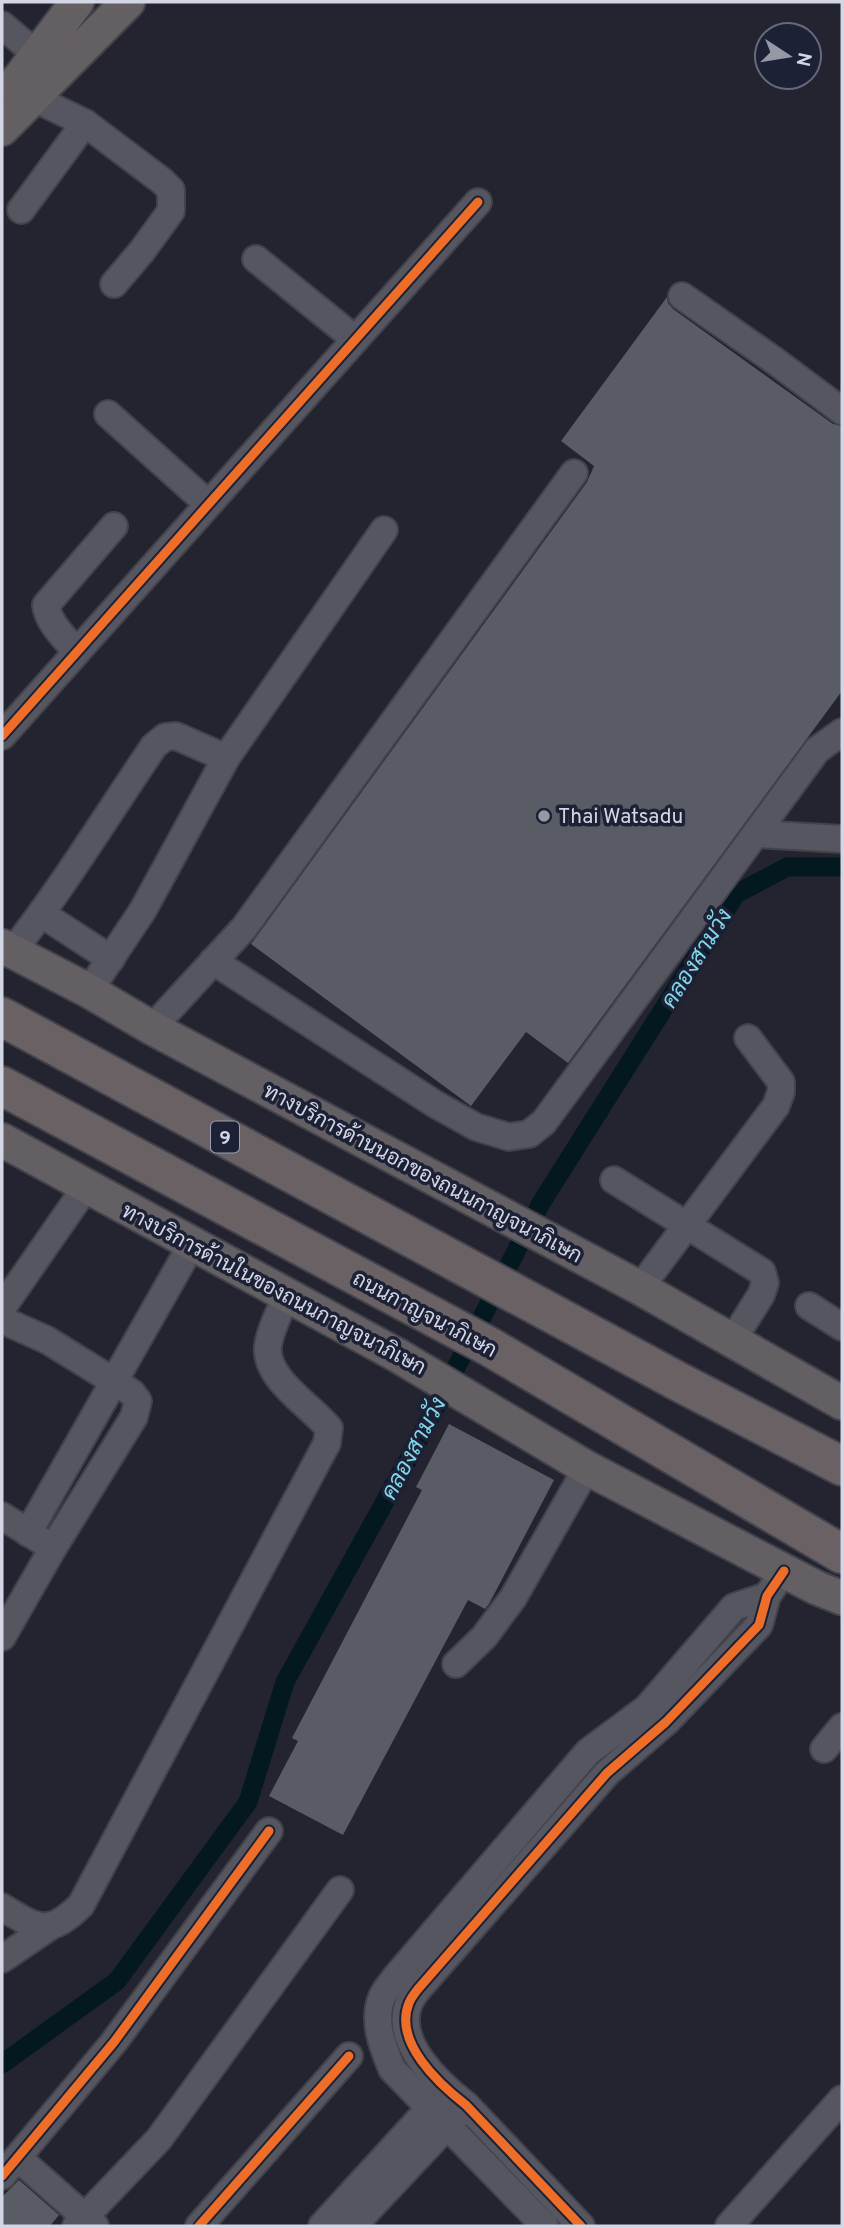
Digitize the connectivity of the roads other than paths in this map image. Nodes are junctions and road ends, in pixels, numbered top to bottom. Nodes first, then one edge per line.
1 (76, 2) edge
2 (128, 2) edge
3 (2, 25) edge
4 (101, 30) junction
5 (29, 48) junction
6 (2, 76) edge
7 (2, 102) edge
8 (46, 104) junction
9 (85, 122) junction
10 (2, 129) edge
11 (2, 155) edge
12 (478, 202) dead end
13 (21, 210) dead end
14 (256, 259) dead end
15 (114, 284) dead end
16 (682, 296) dead end
17 (355, 339) junction
18 (842, 411) edge
19 (108, 414) dead end
20 (574, 473) dead end
21 (207, 503) junction
22 (114, 526) dead end
23 (384, 530) dead end
24 (76, 651) junction
25 (842, 732) edge
26 (2, 736) edge
27 (226, 758) junction
28 (757, 834) junction
29 (842, 839) edge
30 (42, 914) junction
31 (7, 949) edge
32 (111, 959) junction
33 (214, 961) junction
34 (89, 991) junction
35 (2, 1017) edge
36 (152, 1028) junction
37 (748, 1038) dead end
38 (2, 1086) edge
39 (2, 1140) edge
40 (614, 1180) dead end
41 (86, 1187) junction
42 (689, 1225) junction
43 (192, 1244) junction
44 (640, 1289) junction
45 (287, 1294) junction
46 (809, 1306) dead end
47 (2, 1308) edge
48 (2, 1320) edge
49 (842, 1327) edge
50 (732, 1341) junction
51 (115, 1381) junction
52 (837, 1392) edge
53 (842, 1466) edge
54 (587, 1468) junction
55 (2, 1516) edge
56 (28, 1532) junction
57 (53, 1548) junction
58 (842, 1554) edge
59 (776, 1583) junction
60 (842, 1598) edge
61 (2, 1637) edge
62 (695, 1653) junction
63 (456, 1664) dead end
64 (716, 1671) junction
65 (842, 1727) edge
66 (824, 1749) dead end
67 (565, 1779) junction
68 (586, 1797) junction
69 (269, 1831) dead end
70 (340, 1890) dead end
71 (2, 1907) edge
72 (50, 1927) junction
73 (2, 1958) edge
74 (349, 2056) dead end
75 (842, 2099) edge
76 (447, 2107) junction
77 (10, 2167) edge
78 (85, 2223) edge
79 (199, 2226) edge
80 (322, 2226) edge
81 (353, 2226) edge
82 (545, 2226) edge
83 (581, 2226) edge
84 (729, 2226) edge

1 - 5 main road
1 - 7 main road
2 - 4 main road
3 - 5 street
4 - 8 main road
4 - 10 main road
5 - 6 main road
8 - 9 street
8 - 11 main road
9 - 13 street
9 - 15 street
12 - 17 street
14 - 17 street
16 - 18 street
17 - 21 street
19 - 21 street
20 - 33 street
21 - 24 street
22 - 24 street
23 - 27 street
24 - 26 street
25 - 28 street
27 - 30 street
27 - 32 street
28 - 29 street
28 - 33 street
30 - 31 street
30 - 32 street
31 - 34 main road, ทางบริการด้านนอกของถนนกาญจนาภิเษก
32 - 34 street
33 - 36 street
34 - 36 main road, ทางบริการด้านนอกของถนนกาญจนาภิเษก
35 - 53 highway, 9
36 - 44 main road, ทางบริการด้านนอกของถนนกาญจนาภิเษก
37 - 42 street
38 - 58 highway, ถนนกาญจนาภิเษก
39 - 41 main road, ทางบริการด้านในของถนนกาญจนาภิเษก
40 - 42 street
41 - 43 main road, ทางบริการด้านในของถนนกาญจนาภิเษก
41 - 47 street
42 - 44 street
42 - 50 street
43 - 45 main road, ทางบริการด้านในของถนนกาญจนาภิเษก
43 - 51 street
44 - 50 main road, ทางบริการด้านนอกของถนนกาญจนาภิเษก
45 - 54 main road, ทางบริการด้านในของถนนกาญจนาภิเษก
45 - 72 street
46 - 49 street
48 - 51 street
50 - 52 main road, ทางบริการด้านนอกของถนนกาญจนาภิเษก
51 - 56 street
51 - 57 street
54 - 59 main road, ทางบริการด้านในของถนนกาญจนาภิเษก
54 - 63 street
55 - 56 street
56 - 57 street
57 - 61 street
59 - 60 main road, ทางบริการด้านในของถนนกาญจนาภิเษก
59 - 62 street
59 - 64 street
62 - 64 street
62 - 67 street
64 - 68 street
65 - 66 street
67 - 68 street
67 - 76 street
68 - 76 street
69 - 77 street
70 - 78 street
71 - 72 street
72 - 73 street
74 - 79 street
75 - 84 street
76 - 80 street
76 - 81 street
76 - 82 street
76 - 83 street
77 - 78 street

